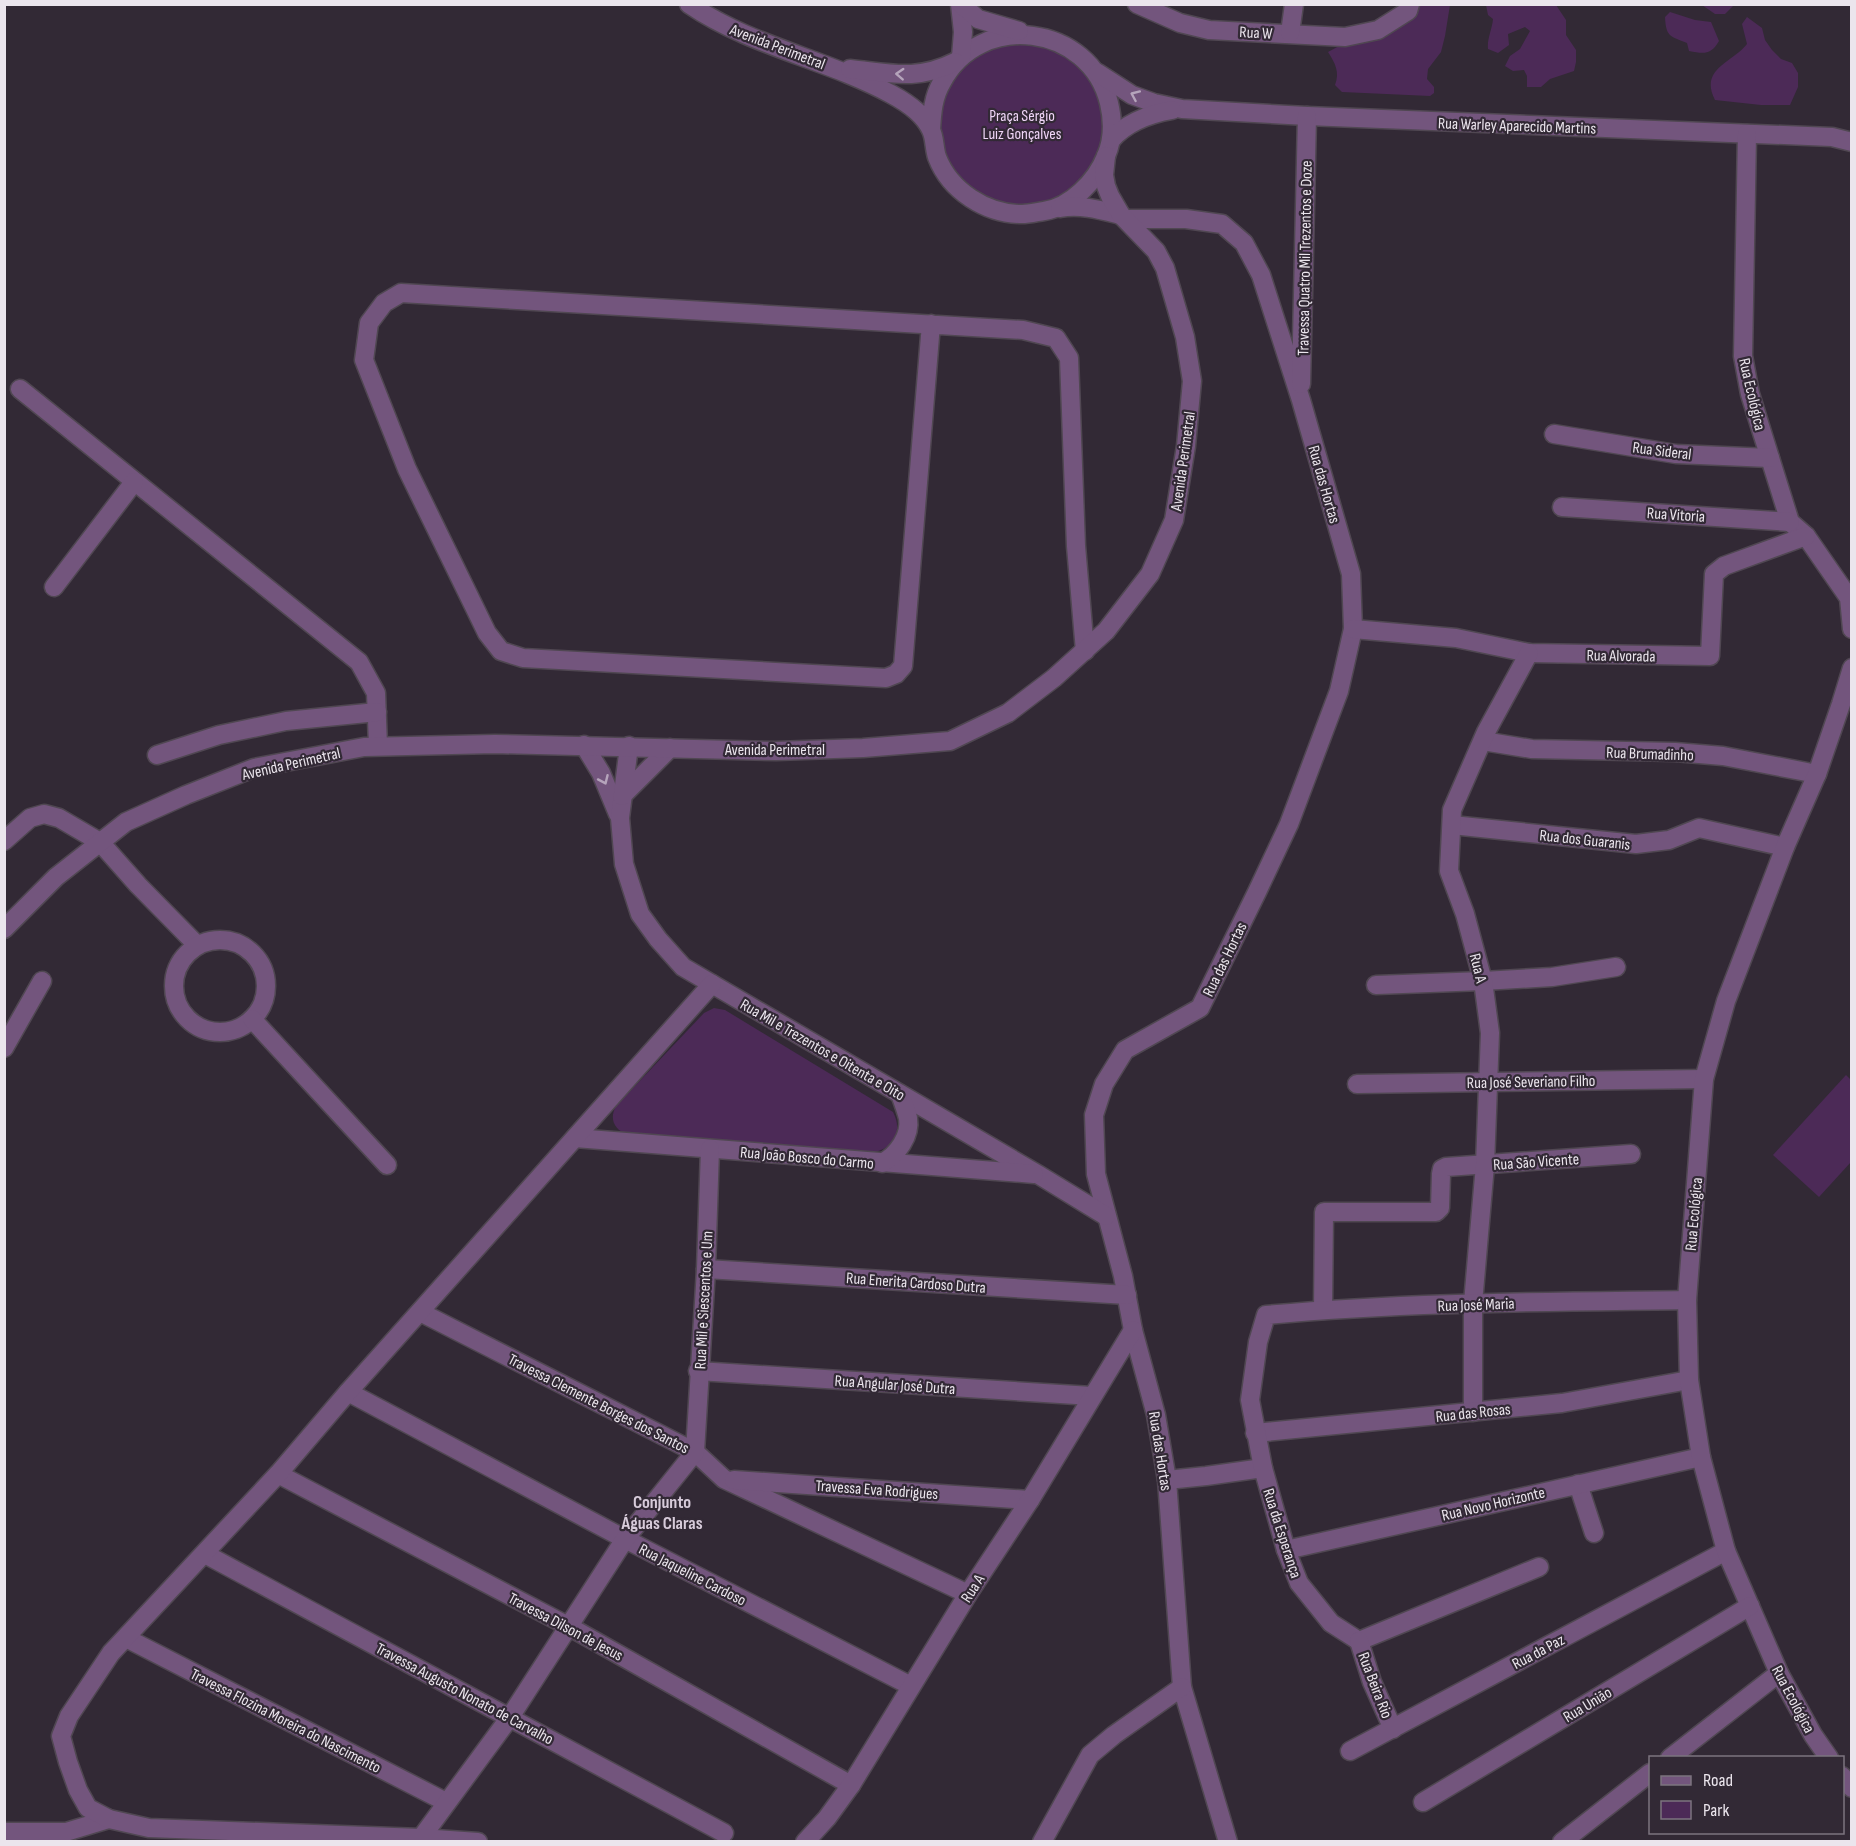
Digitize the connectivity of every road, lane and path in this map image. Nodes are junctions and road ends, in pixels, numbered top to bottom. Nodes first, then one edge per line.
1 (689, 4) edge
2 (961, 4) edge
3 (1137, 4) edge
4 (1183, 4) edge
5 (1294, 4) edge
6 (1410, 4) edge
7 (1180, 23) junction
8 (1290, 33) junction
9 (1032, 35) junction
10 (959, 59) junction
11 (836, 68) junction
12 (1094, 70) junction
13 (1182, 109) junction
14 (1307, 116) junction
15 (931, 130) junction
16 (1747, 134) junction
17 (1851, 142) edge
18 (1109, 148) junction
19 (1049, 210) junction
20 (1123, 217) junction
21 (931, 324) junction
22 (20, 389) dead end
23 (1301, 400) junction
24 (1554, 434) dead end
25 (1770, 458) junction
26 (135, 482) junction
27 (1562, 507) dead end
28 (1790, 522) junction
29 (1806, 536) junction
30 (54, 588) dead end
31 (1851, 629) edge
32 (1353, 630) junction
33 (1085, 651) junction
34 (1529, 653) junction
35 (1851, 671) edge
36 (377, 712) junction
37 (1483, 741) junction
38 (584, 745) junction
39 (378, 746) junction
40 (629, 746) junction
41 (670, 748) junction
42 (157, 755) dead end
43 (1817, 774) junction
44 (622, 796) junction
45 (620, 818) junction
46 (1452, 825) junction
47 (4, 841) edge
48 (100, 842) junction
49 (1785, 847) junction
50 (4, 929) edge
51 (197, 945) junction
52 (1616, 968) dead end
53 (42, 981) dead end
54 (1483, 981) junction
55 (711, 984) junction
56 (1376, 985) dead end
57 (252, 1019) junction
58 (4, 1048) edge
59 (1704, 1079) junction
60 (1488, 1081) junction
61 (1357, 1084) dead end
62 (900, 1094) junction
63 (575, 1138) junction
64 (710, 1149) junction
65 (1631, 1155) dead end
66 (882, 1163) junction
67 (387, 1165) dead end
68 (1485, 1165) junction
69 (1039, 1175) junction
70 (1106, 1216) junction
71 (706, 1269) junction
72 (1127, 1295) junction
73 (1687, 1300) junction
74 (1473, 1303) junction
75 (1323, 1310) junction
76 (420, 1312) junction
77 (1266, 1315) joint
78 (1133, 1330) junction
79 (698, 1371) junction
80 (1689, 1380) junction
81 (348, 1392) junction
82 (1092, 1396) junction
83 (1473, 1412) junction
84 (1256, 1433) junction
85 (695, 1452) junction
86 (1701, 1456) junction
87 (1263, 1468) junction
88 (278, 1474) junction
89 (723, 1479) junction
90 (1167, 1479) junction
91 (1578, 1484) junction
92 (1030, 1500) junction
93 (1594, 1533) dead end
94 (625, 1539) junction
95 (1286, 1550) junction
96 (1726, 1551) junction
97 (205, 1554) junction
98 (1539, 1567) dead end
99 (968, 1594) junction
100 (1750, 1606) junction
101 (568, 1626) junction
102 (126, 1638) junction
103 (1359, 1641) junction
104 (1779, 1672) junction
105 (911, 1686) junction
106 (1182, 1687) junction
107 (510, 1717) junction
108 (1393, 1729) junction
109 (1350, 1751) dead end
110 (1673, 1756) edge
111 (1828, 1756) edge
112 (1649, 1774) edge
113 (850, 1785) junction
114 (446, 1802) junction
115 (1423, 1802) dead end
116 (109, 1819) junction
117 (4, 1832) edge
118 (724, 1833) dead end
119 (422, 1838) junction
120 (478, 1842) edge
121 (805, 1842) edge
122 (1042, 1842) edge
123 (1228, 1842) edge
124 (1562, 1842) edge

1 - 11 street, Avenida Perimetral
2 - 9 street
2 - 10 street
3 - 7 street, Rua W
4 - 7 street
5 - 8 street
6 - 8 street, Rua W
7 - 8 street, Rua W
9 - 10 street
9 - 12 street
10 -> 11 street, Avenida Perimetral
10 - 15 street
11 - 15 street, Avenida Perimetral
13 -> 12 street, Rua Warley Aparecido Martins
12 - 18 street
13 - 14 street, Rua Warley Aparecido Martins
13 - 18 street, Rua Warley Aparecido Martins
14 - 16 street, Rua Warley Aparecido Martins
14 - 23 street, Travessa Quatro Mil Trezentos e Doze
15 - 19 street
16 - 17 street, Rua Warley Aparecido Martins
16 - 25 street, Rua Ecológica
18 - 19 street
18 - 20 street, Avenida Perimetral
19 - 20 street
20 - 23 street, Rua das Hortas
20 - 33 street, Avenida Perimetral
21 - 21 street
21 - 33 street
22 - 26 street
23 - 32 street, Rua das Hortas
24 - 25 street, Rua Sideral
25 - 28 street, Rua Ecológica
26 - 30 street
26 - 36 street
27 - 28 street, Rua Vitoria
28 - 29 street
29 - 31 street
29 - 34 street, Rua Alvorada
32 - 34 street, Rua Alvorada
32 - 70 street, Rua das Hortas
33 - 41 street, Avenida Perimetral
34 - 37 street, Rua A
35 - 43 street, Rua Ecológica
36 - 39 street
36 - 42 street
37 - 43 street, Rua Brumadinho
37 - 46 street, Rua A
38 - 39 street, Avenida Perimetral
38 - 40 street, Avenida Perimetral
38 -> 45 street, Rua Mil e Trezentos e Oitenta e Oito
39 - 48 street, Avenida Perimetral
40 - 41 street, Avenida Perimetral
40 - 44 street, Rua Mil e Trezentos e Oitenta e Oito
41 - 44 street
43 - 49 street, Rua Ecológica
44 - 45 street, Rua Mil e Trezentos e Oitenta e Oito
45 - 55 street, Rua Mil e Trezentos e Oitenta e Oito
46 - 49 street, Rua dos Guaranis
46 - 54 street, Rua A
47 - 48 street
48 - 50 street, Avenida Perimetral
48 - 51 street
49 - 59 street, Rua Ecológica
51 - 57 street
51 - 57 street
52 - 54 street
53 - 58 street
54 - 56 street
54 - 60 street, Rua A
55 - 62 street, Rua Mil e Trezentos e Oitenta e Oito
55 - 63 street
57 - 67 street
59 - 60 street, Rua José Severiano Filho
59 - 73 street, Rua Ecológica
60 - 61 street, Rua José Severiano Filho
60 - 68 street, Rua A
62 - 66 street
62 - 69 street, Rua Mil e Trezentos e Oitenta e Oito
63 - 64 street, Rua João Bosco do Carmo
63 - 76 street
64 - 66 street, Rua João Bosco do Carmo
64 - 71 street, Rua Mil e Siescentos e Um
65 - 68 street, Rua São Vicente
66 - 69 street, Rua João Bosco do Carmo
68 - 74 street, Rua A
68 - 75 street, Rua São Vicente
69 - 70 street, Rua Mil e Trezentos e Oitenta e Oito
70 - 72 street, Rua das Hortas
71 - 72 street, Rua Enerita Cardoso Dutra
71 - 79 street, Rua Mil e Siescentos e Um
72 - 78 street, Rua das Hortas
73 - 74 street, Rua José Maria
73 - 80 street, Rua Ecológica
74 - 75 street, Rua José Maria
74 - 83 street, Rua A
75 - 77 street, Rua José Maria
76 - 81 street
76 - 85 street, Travessa Clemente Borges dos Santos
77 - 84 street, Rua da Esperança
78 - 82 street, Rua A
78 - 90 street, Rua das Hortas
79 - 82 street, Rua Angular José Dutra
79 - 85 street, Rua Mil e Siescentos e Um
80 - 83 street, Rua das Rosas
80 - 86 street, Rua Ecológica
81 - 88 street
81 - 94 street, Rua Jaqueline Cardoso
82 - 92 street, Rua A
83 - 84 street, Rua das Rosas
84 - 87 street, Rua da Esperança
85 - 89 street, Travessa Clemente Borges dos Santos
85 - 94 street
86 - 91 street, Rua Novo Horizonte
86 - 96 street, Rua Ecológica
87 - 90 street
87 - 95 street, Rua da Esperança
88 - 97 street
88 - 101 street, Travessa Dilson de Jesus
89 - 92 street, Travessa Eva Rodrigues
89 - 99 street, Travessa Clemente Borges dos Santos
90 - 106 street, Rua das Hortas
91 - 93 street
91 - 95 street, Rua Novo Horizonte
92 - 99 street, Rua A
94 - 101 street
94 - 105 street, Rua Jaqueline Cardoso
95 - 103 street, Rua da Esperança
96 - 100 street, Rua Ecológica
96 - 108 street, Rua da Paz
97 - 102 street
97 - 107 street, Travessa Augusto Nonato de Carvalho
98 - 103 street
99 - 105 street, Rua A
100 - 104 street, Rua Ecológica
100 - 115 street, Rua União
101 - 107 street
101 - 113 street, Travessa Dilson de Jesus
102 - 114 street, Travessa Flozina Moreira do Nascimento
102 - 116 street
103 - 108 street, Rua Beira Rio
104 - 110 street
104 - 111 street, Rua Ecológica
105 - 113 street, Rua A
106 - 122 street
106 - 123 street, Rua das Hortas
107 - 114 street
107 - 118 street, Travessa Augusto Nonato de Carvalho
108 - 109 street, Rua da Paz
112 - 124 street
113 - 121 street, Rua A
114 - 119 street
116 - 117 street
116 - 119 street
119 - 120 street

